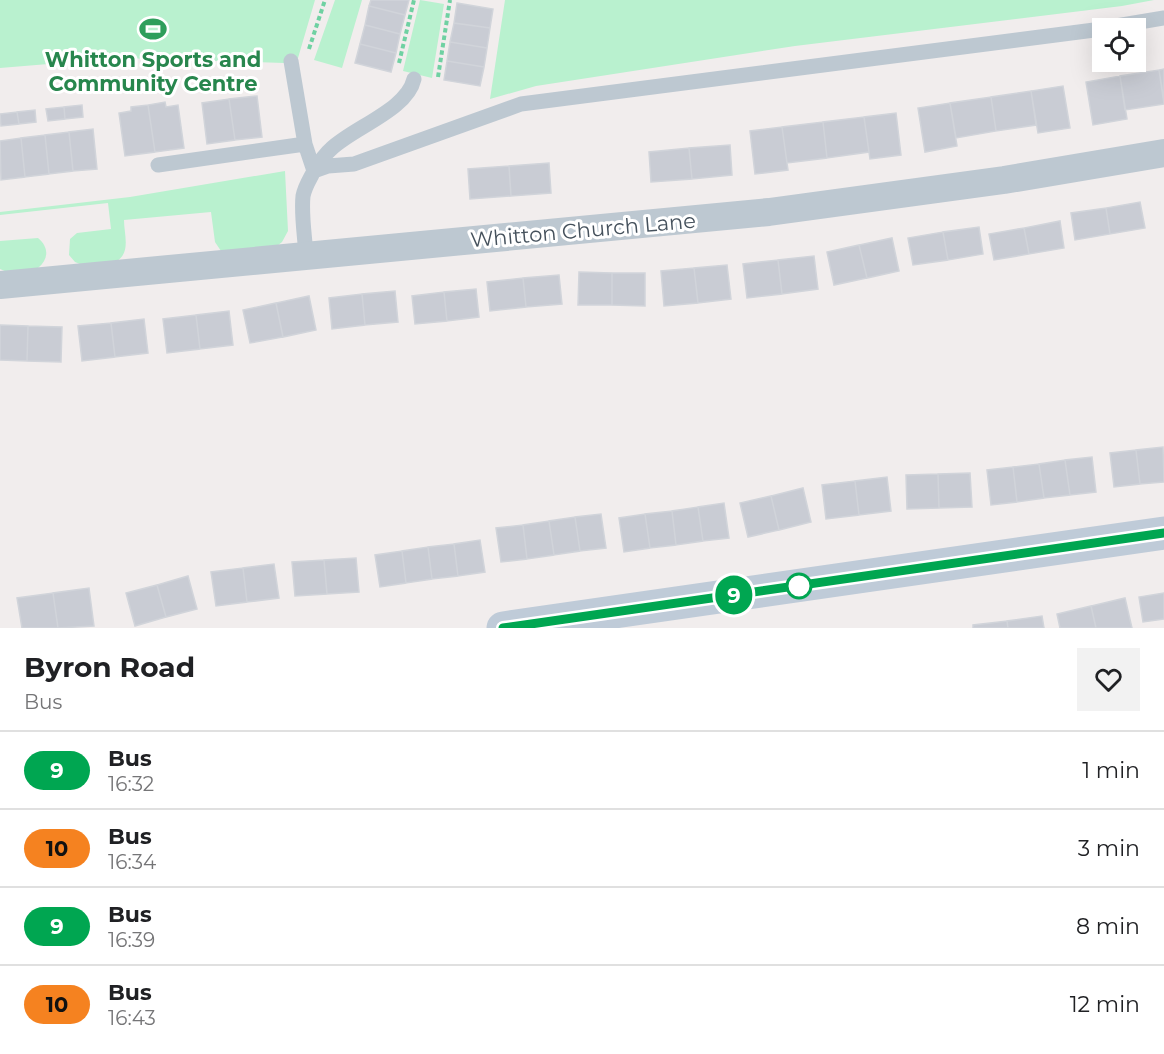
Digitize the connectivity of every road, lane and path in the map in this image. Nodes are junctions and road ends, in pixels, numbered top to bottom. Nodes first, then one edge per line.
1 (414, 0) edge
2 (450, 0) edge
3 (1164, 18) edge
4 (1146, 21) edge
5 (1092, 30) edge
6 (291, 61) dead end
7 (414, 79) junction
8 (305, 144) junction
9 (1164, 153) edge
10 (158, 165) dead end
11 (314, 171) junction
12 (306, 256) junction
13 (0, 285) edge
14 (1164, 532) edge
15 (503, 628) edge

1 - 7 path
2 - 7 path
3 - 4 lane
5 - 11 lane
6 - 8 lane
7 - 11 lane
8 - 10 lane
8 - 11 lane
9 - 12 street, Whitton Church Lane
11 - 12 lane
12 - 13 street, Whitton Church Lane
14 - 15 street

